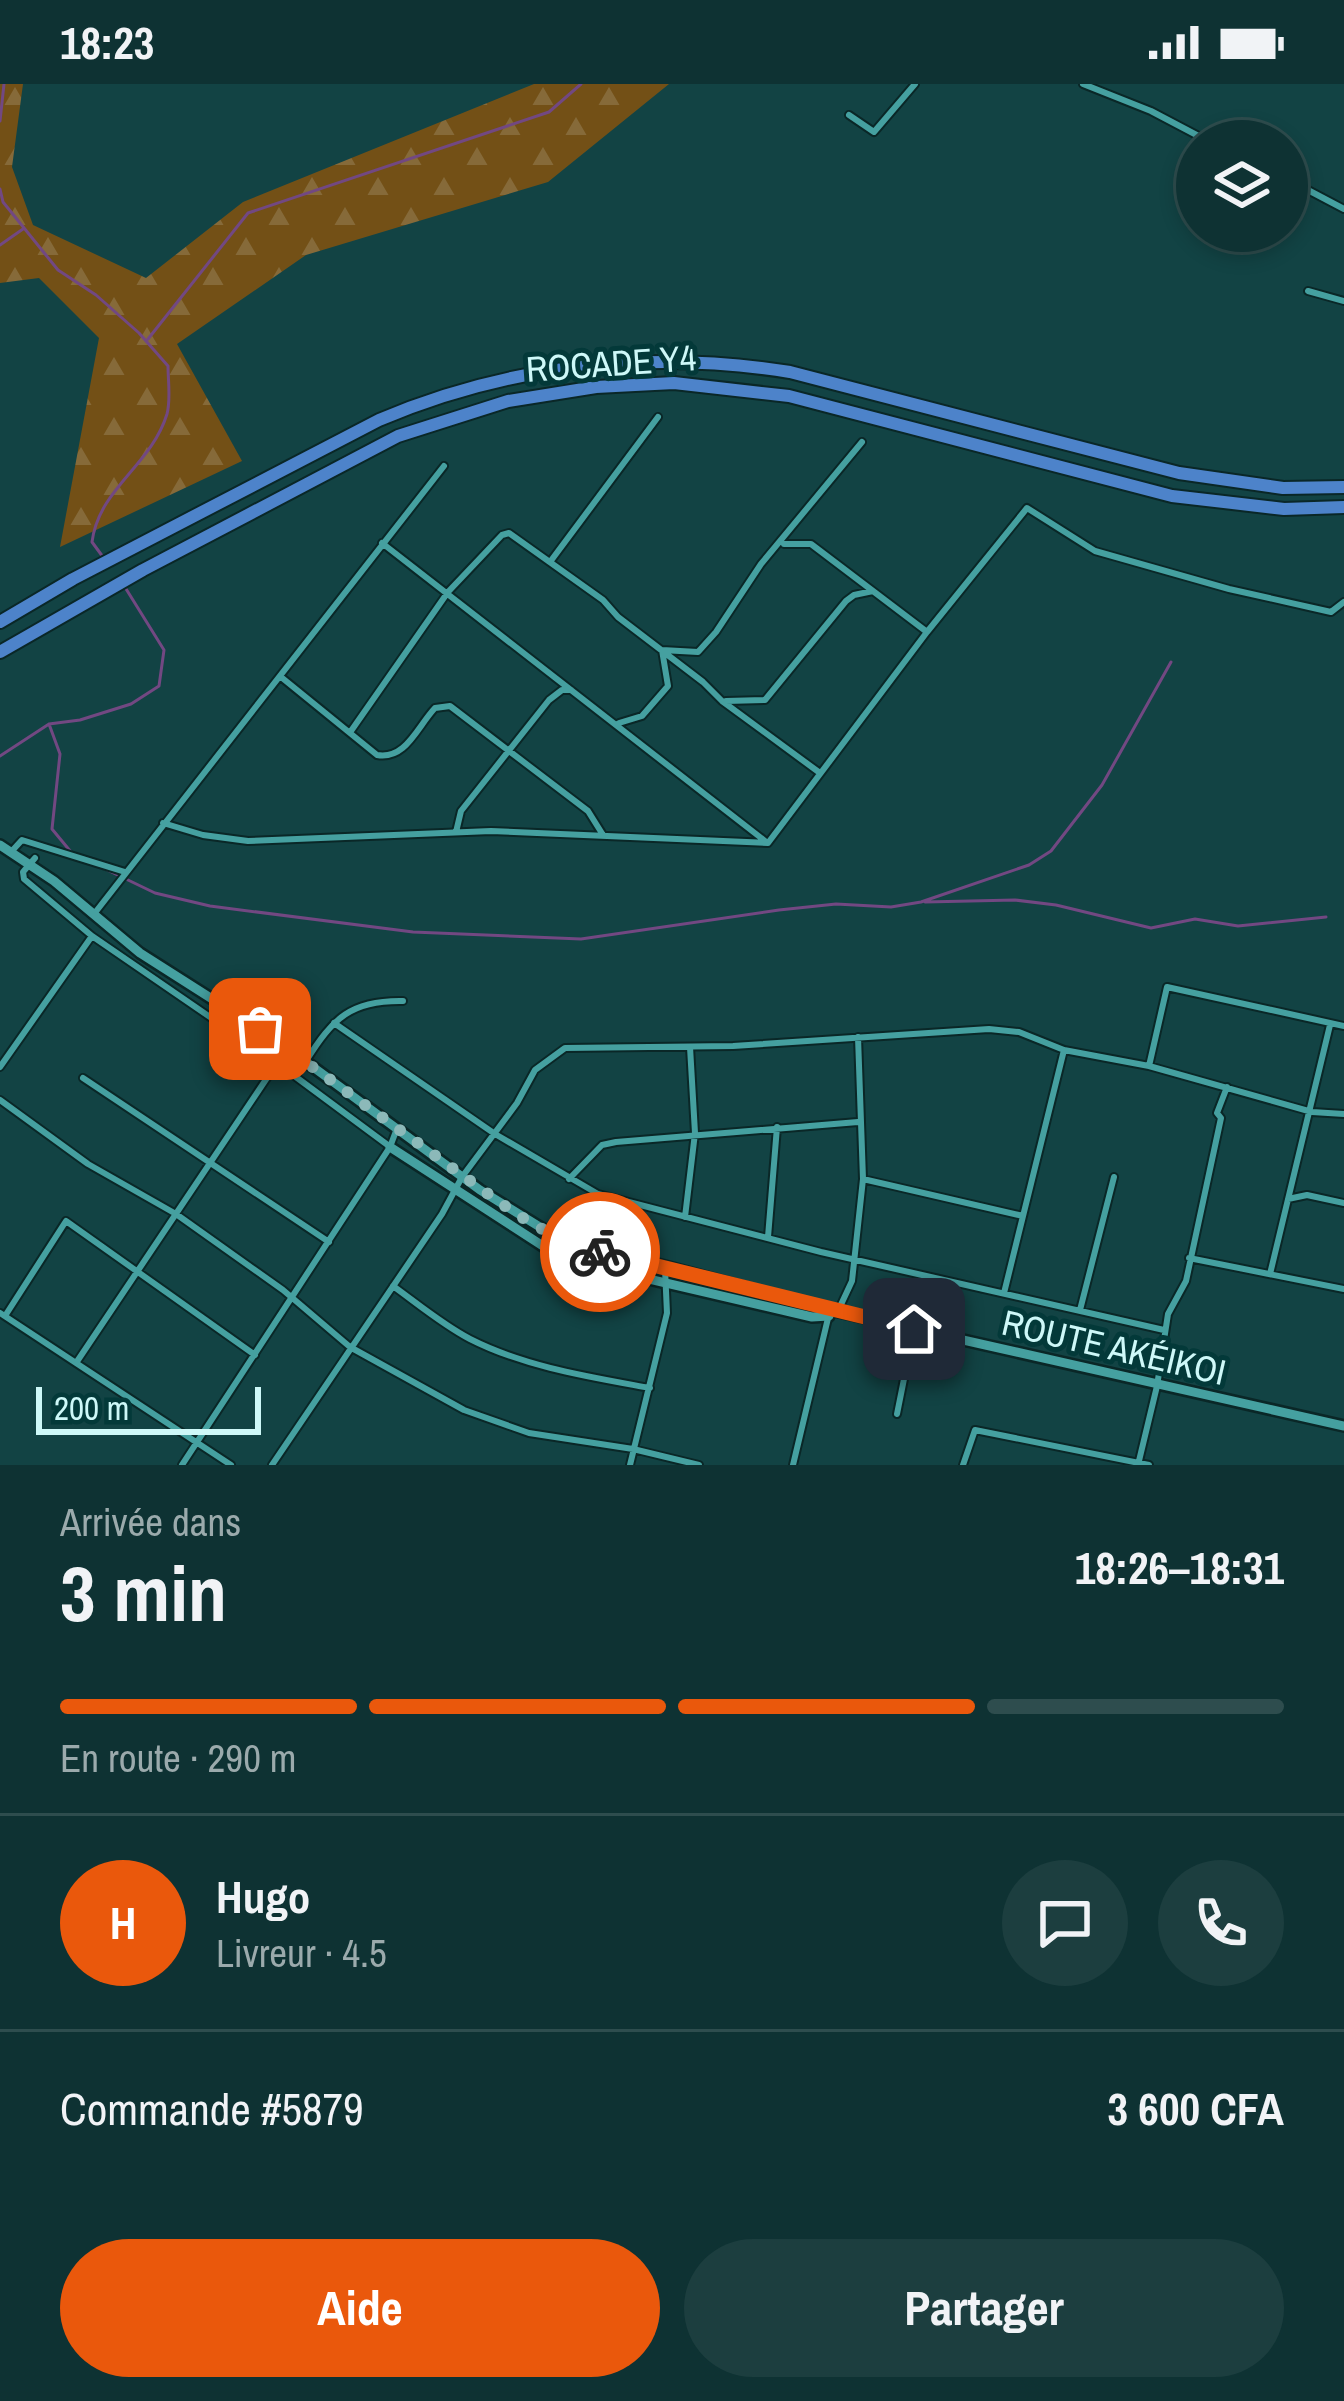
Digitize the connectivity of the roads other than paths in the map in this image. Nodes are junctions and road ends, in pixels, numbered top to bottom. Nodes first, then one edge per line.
1 (915, 84) edge
2 (1083, 84) edge
3 (849, 115) dead end
4 (1176, 124) edge
5 (1308, 190) edge
6 (1344, 209) edge
7 (1308, 290) dead end
8 (1344, 302) edge
9 (658, 417) dead end
10 (862, 442) dead end
11 (444, 466) dead end
12 (1344, 487) edge
13 (1344, 508) edge
14 (381, 542) junction
15 (780, 544) junction
16 (550, 562) junction
17 (872, 591) junction
18 (448, 592) junction
19 (1344, 602) edge
20 (0, 622) edge
21 (927, 632) junction
22 (662, 650) junction
23 (0, 652) edge
24 (281, 677) junction
25 (575, 690) junction
26 (722, 701) junction
27 (616, 722) junction
28 (351, 731) junction
29 (508, 751) junction
30 (820, 773) junction
31 (163, 823) junction
32 (456, 832) junction
33 (603, 835) junction
34 (768, 843) junction
35 (0, 844) edge
36 (11, 852) junction
37 (32, 861) junction
38 (125, 872) junction
39 (92, 916) junction
40 (92, 936) junction
41 (403, 1001) dead end
42 (334, 1023) junction
43 (1330, 1025) junction
44 (1344, 1026) edge
45 (858, 1037) junction
46 (691, 1047) junction
47 (1064, 1050) junction
48 (306, 1061) junction
49 (278, 1063) junction
50 (1149, 1066) junction
51 (0, 1067) edge
52 (83, 1078) dead end
53 (1227, 1087) junction
54 (0, 1100) edge
55 (1312, 1112) junction
56 (1344, 1114) edge
57 (858, 1122) junction
58 (777, 1127) junction
59 (396, 1131) junction
60 (695, 1132) junction
61 (495, 1134) junction
62 (390, 1147) junction
63 (211, 1162) junction
64 (462, 1177) junction
65 (1114, 1177) dead end
66 (569, 1179) junction
67 (863, 1179) junction
68 (454, 1188) junction
69 (1288, 1199) junction
70 (1344, 1203) edge
71 (176, 1214) junction
72 (1023, 1216) junction
73 (686, 1217) junction
74 (768, 1237) junction
75 (329, 1242) junction
76 (853, 1258) junction
77 (1188, 1258) junction
78 (664, 1269) junction
79 (137, 1272) junction
80 (1270, 1274) junction
81 (665, 1284) junction
82 (393, 1286) junction
83 (1344, 1288) edge
84 (1004, 1293) junction
85 (293, 1297) junction
86 (1081, 1310) junction
87 (832, 1312) junction
88 (2, 1314) edge
89 (914, 1329) junction
90 (1164, 1330) junction
91 (350, 1347) junction
92 (255, 1355) junction
93 (76, 1363) junction
94 (1157, 1386) junction
95 (650, 1388) junction
96 (897, 1414) dead end
97 (1344, 1426) edge
98 (197, 1443) junction
99 (633, 1450) junction
100 (1138, 1464) edge
101 (182, 1465) edge
102 (231, 1465) edge
103 (272, 1465) edge
104 (630, 1465) edge
105 (699, 1465) edge
106 (793, 1465) edge
107 (963, 1465) edge
108 (1149, 1465) edge

1 - 3 street
2 - 4 street
5 - 6 street
7 - 8 street
9 - 16 street
10 - 15 street
11 - 14 street
12 - 20 highway, ROCADE Y4
13 - 23 highway, ROCADE Y4
14 - 18 street
14 - 24 street
15 - 17 street
15 - 22 street
16 - 18 street
16 - 22 street
17 - 21 street
17 - 26 street
18 - 25 street
18 - 28 street
19 - 21 street
21 - 30 street
22 - 26 street
22 - 27 street
24 - 28 street
24 - 31 street
25 - 27 street
25 - 29 street
26 - 30 street
27 - 34 street
28 - 29 street
29 - 32 street
29 - 33 street
30 - 34 street
31 - 32 street
31 - 38 street
32 - 33 street
33 - 34 street
35 - 36 street, ROUTE AKÉIKOI
36 - 37 street, ROUTE AKÉIKOI
36 - 38 street
37 - 39 street, ROUTE AKÉIKOI
37 - 40 street
38 - 39 street
39 - 48 street, ROUTE AKÉIKOI
40 - 49 street
40 - 51 street
41 - 42 street
42 - 48 street
42 - 61 street
43 - 44 street
43 - 50 street
43 - 55 street
45 - 46 street
45 - 47 street
45 - 57 street
46 - 60 street
46 - 61 street
47 - 50 street
47 - 72 street
48 - 59 street, ROUTE AKÉIKOI
49 - 62 street
49 - 63 street
50 - 53 street
52 - 63 street
53 - 55 street
53 - 77 street
54 - 71 street
55 - 56 street
55 - 69 street
57 - 58 street
57 - 67 street
58 - 60 street
58 - 74 street
59 - 62 street
59 - 64 street, ROUTE AKÉIKOI
60 - 66 street
60 - 73 street
61 - 64 street
61 - 66 street
62 - 68 street, ROUTE AKÉIKOI
62 - 75 street
63 - 71 street
63 - 75 street
64 - 68 street
64 - 78 street, ROUTE AKÉIKOI
65 - 86 street
66 - 73 street
67 - 72 street
67 - 76 street
68 - 81 street, ROUTE AKÉIKOI
68 - 82 street
69 - 70 street
69 - 80 street
71 - 79 street
71 - 85 street
72 - 84 street
73 - 74 street
74 - 76 street
75 - 85 street
76 - 84 street
76 - 87 street
77 - 80 street
77 - 90 street
78 - 81 street
78 - 87 street, ROUTE AKÉIKOI
79 - 88 street
79 - 92 street
79 - 93 street
80 - 83 street
81 - 87 street, ROUTE AKÉIKOI
81 - 95 street
82 - 91 street
82 - 95 street
84 - 86 street
85 - 91 street
85 - 92 street
86 - 90 street
87 - 89 street, ROUTE AKÉIKOI
87 - 106 street
88 - 93 street
89 - 94 street, ROUTE AKÉIKOI
89 - 96 street
90 - 94 street
91 - 99 street
91 - 103 street
92 - 98 street
93 - 98 street
94 - 97 street, ROUTE AKÉIKOI
94 - 100 street
95 - 99 street
98 - 101 street
98 - 102 street
99 - 104 street
99 - 105 street
100 - 107 street
100 - 108 street

